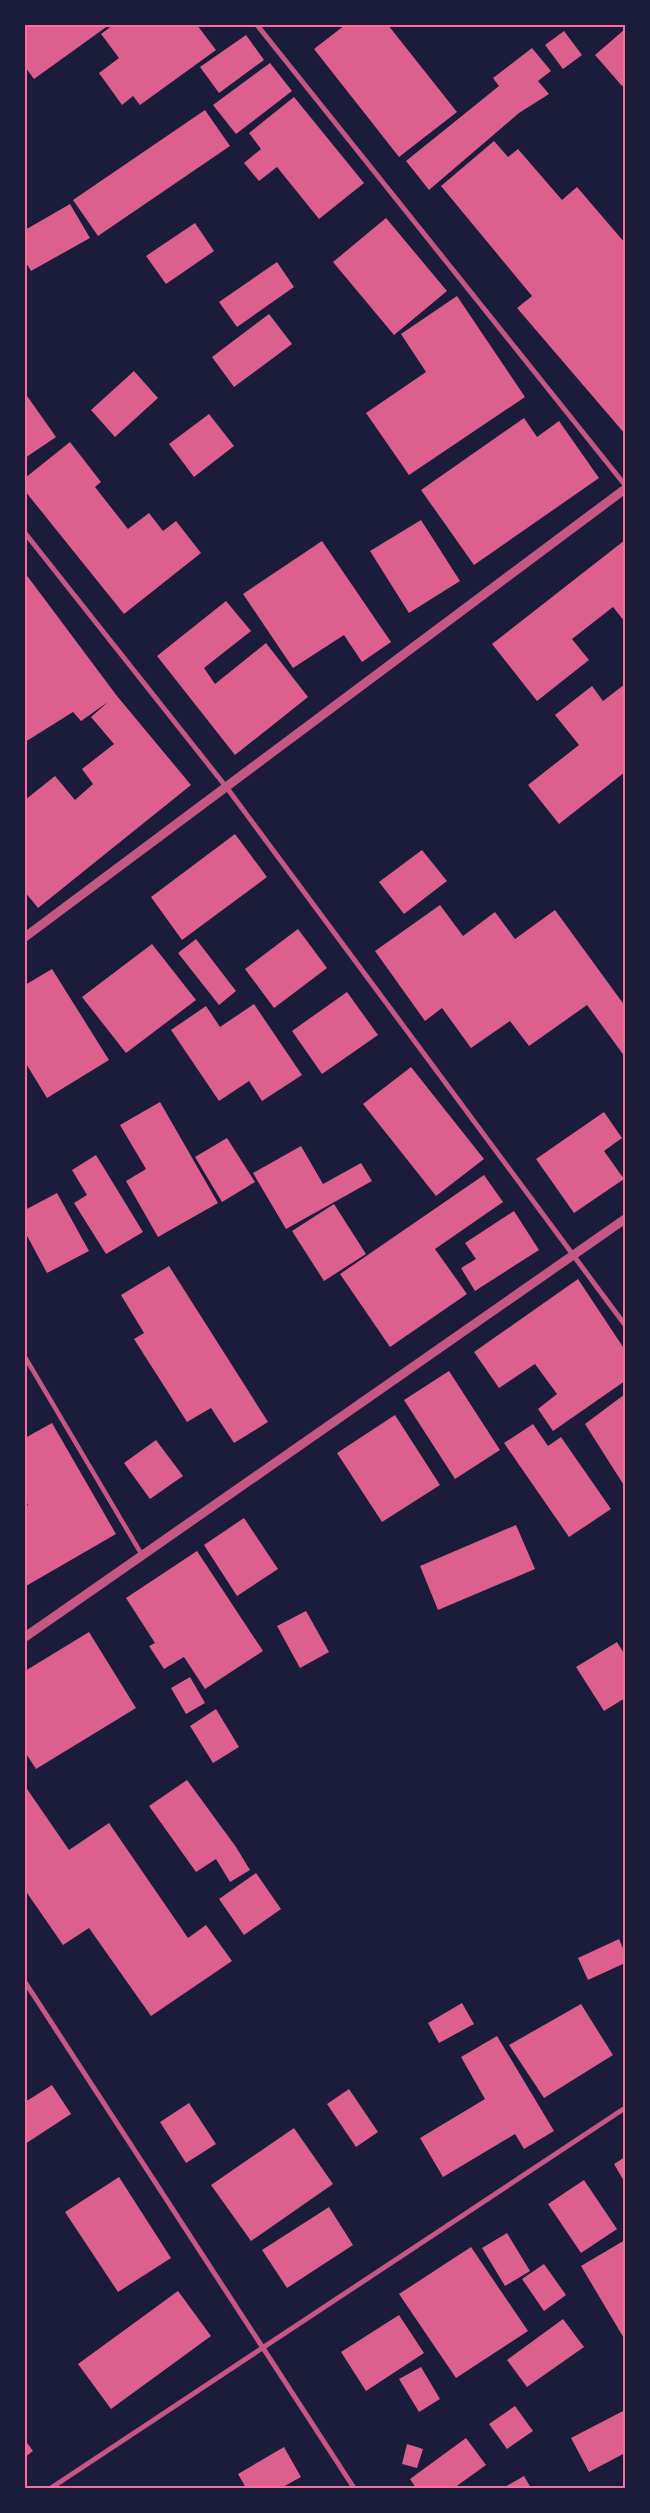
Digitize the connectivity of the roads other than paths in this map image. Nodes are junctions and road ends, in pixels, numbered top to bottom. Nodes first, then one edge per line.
1 (257, 25) edge
2 (625, 487) edge
3 (25, 533) edge
4 (227, 788) junction
5 (25, 937) edge
6 (625, 1219) edge
7 (574, 1255) junction
8 (625, 1325) edge
9 (25, 1357) edge
10 (142, 1555) junction
11 (25, 1637) edge
12 (25, 1982) edge
13 (625, 2108) edge
14 (262, 2347) junction
15 (51, 2488) edge
16 (354, 2488) edge

1 - 2 street
2 - 4 street
3 - 4 street
4 - 5 street
4 - 7 street
6 - 7 street
7 - 8 street
7 - 10 street
9 - 10 street
10 - 11 street
12 - 14 street
13 - 14 street
14 - 15 street
14 - 16 street

